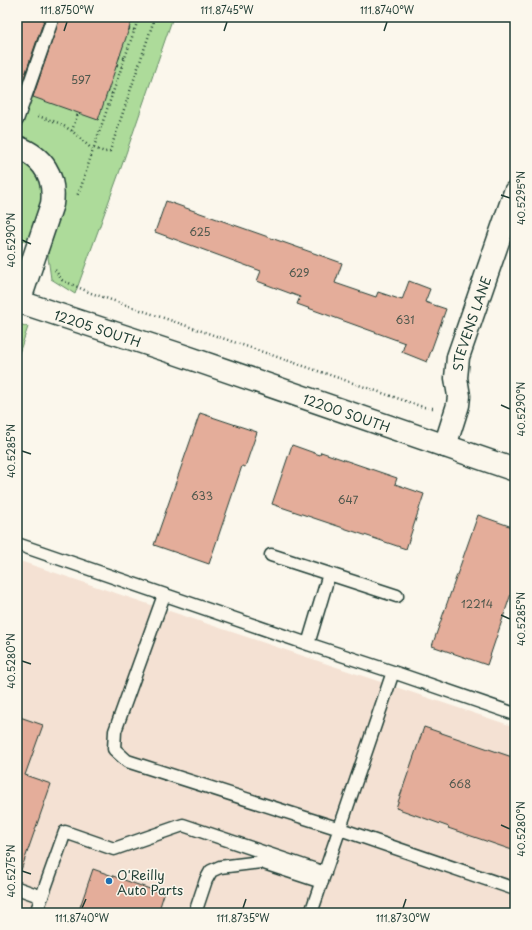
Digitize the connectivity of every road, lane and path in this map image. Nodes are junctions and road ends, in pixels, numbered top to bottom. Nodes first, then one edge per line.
1 (53, 17) edge
2 (140, 17) edge
3 (155, 17) edge
4 (129, 29) dead end
5 (135, 30) junction
6 (119, 57) dead end
7 (125, 58) junction
8 (117, 65) dead end
9 (122, 66) junction
10 (107, 92) dead end
11 (113, 94) junction
12 (78, 113) dead end
13 (17, 120) edge
14 (72, 131) dead end
15 (17, 147) edge
16 (514, 200) edge
17 (54, 267) dead end
18 (18, 301) edge
19 (178, 354) joint
20 (435, 409) dead end
21 (445, 446) junction
22 (515, 470) edge
23 (17, 544) edge
24 (271, 554) dead end
25 (329, 574) junction
26 (164, 595) junction
27 (397, 596) dead end
28 (308, 644) junction
29 (393, 672) junction
30 (515, 714) edge
31 (340, 828) junction
32 (323, 877) junction
33 (17, 888) edge
34 (515, 889) edge
35 (42, 896) junction
36 (36, 913) edge
37 (195, 913) edge
38 (311, 913) edge

1 - 13 lane
2 - 5 path
3 - 11 path
4 - 5 path
5 - 7 path
6 - 7 path
7 - 9 path
8 - 9 path
9 - 11 path
10 - 11 path
12 - 14 path
15 - 18 street
16 - 21 street, STEVENS LANE
17 - 20 path
18 - 19 street, 12205 SOUTH
19 - 21 street, 12200 SOUTH
21 - 22 street, 12200 SOUTH
23 - 26 lane
24 - 25 lane
25 - 27 lane
25 - 28 lane
26 - 28 lane
26 - 31 lane
28 - 29 lane
29 - 30 lane
29 - 31 lane
31 - 32 lane
31 - 34 lane
32 - 35 lane
32 - 37 lane
32 - 38 lane
33 - 35 lane
35 - 36 lane

